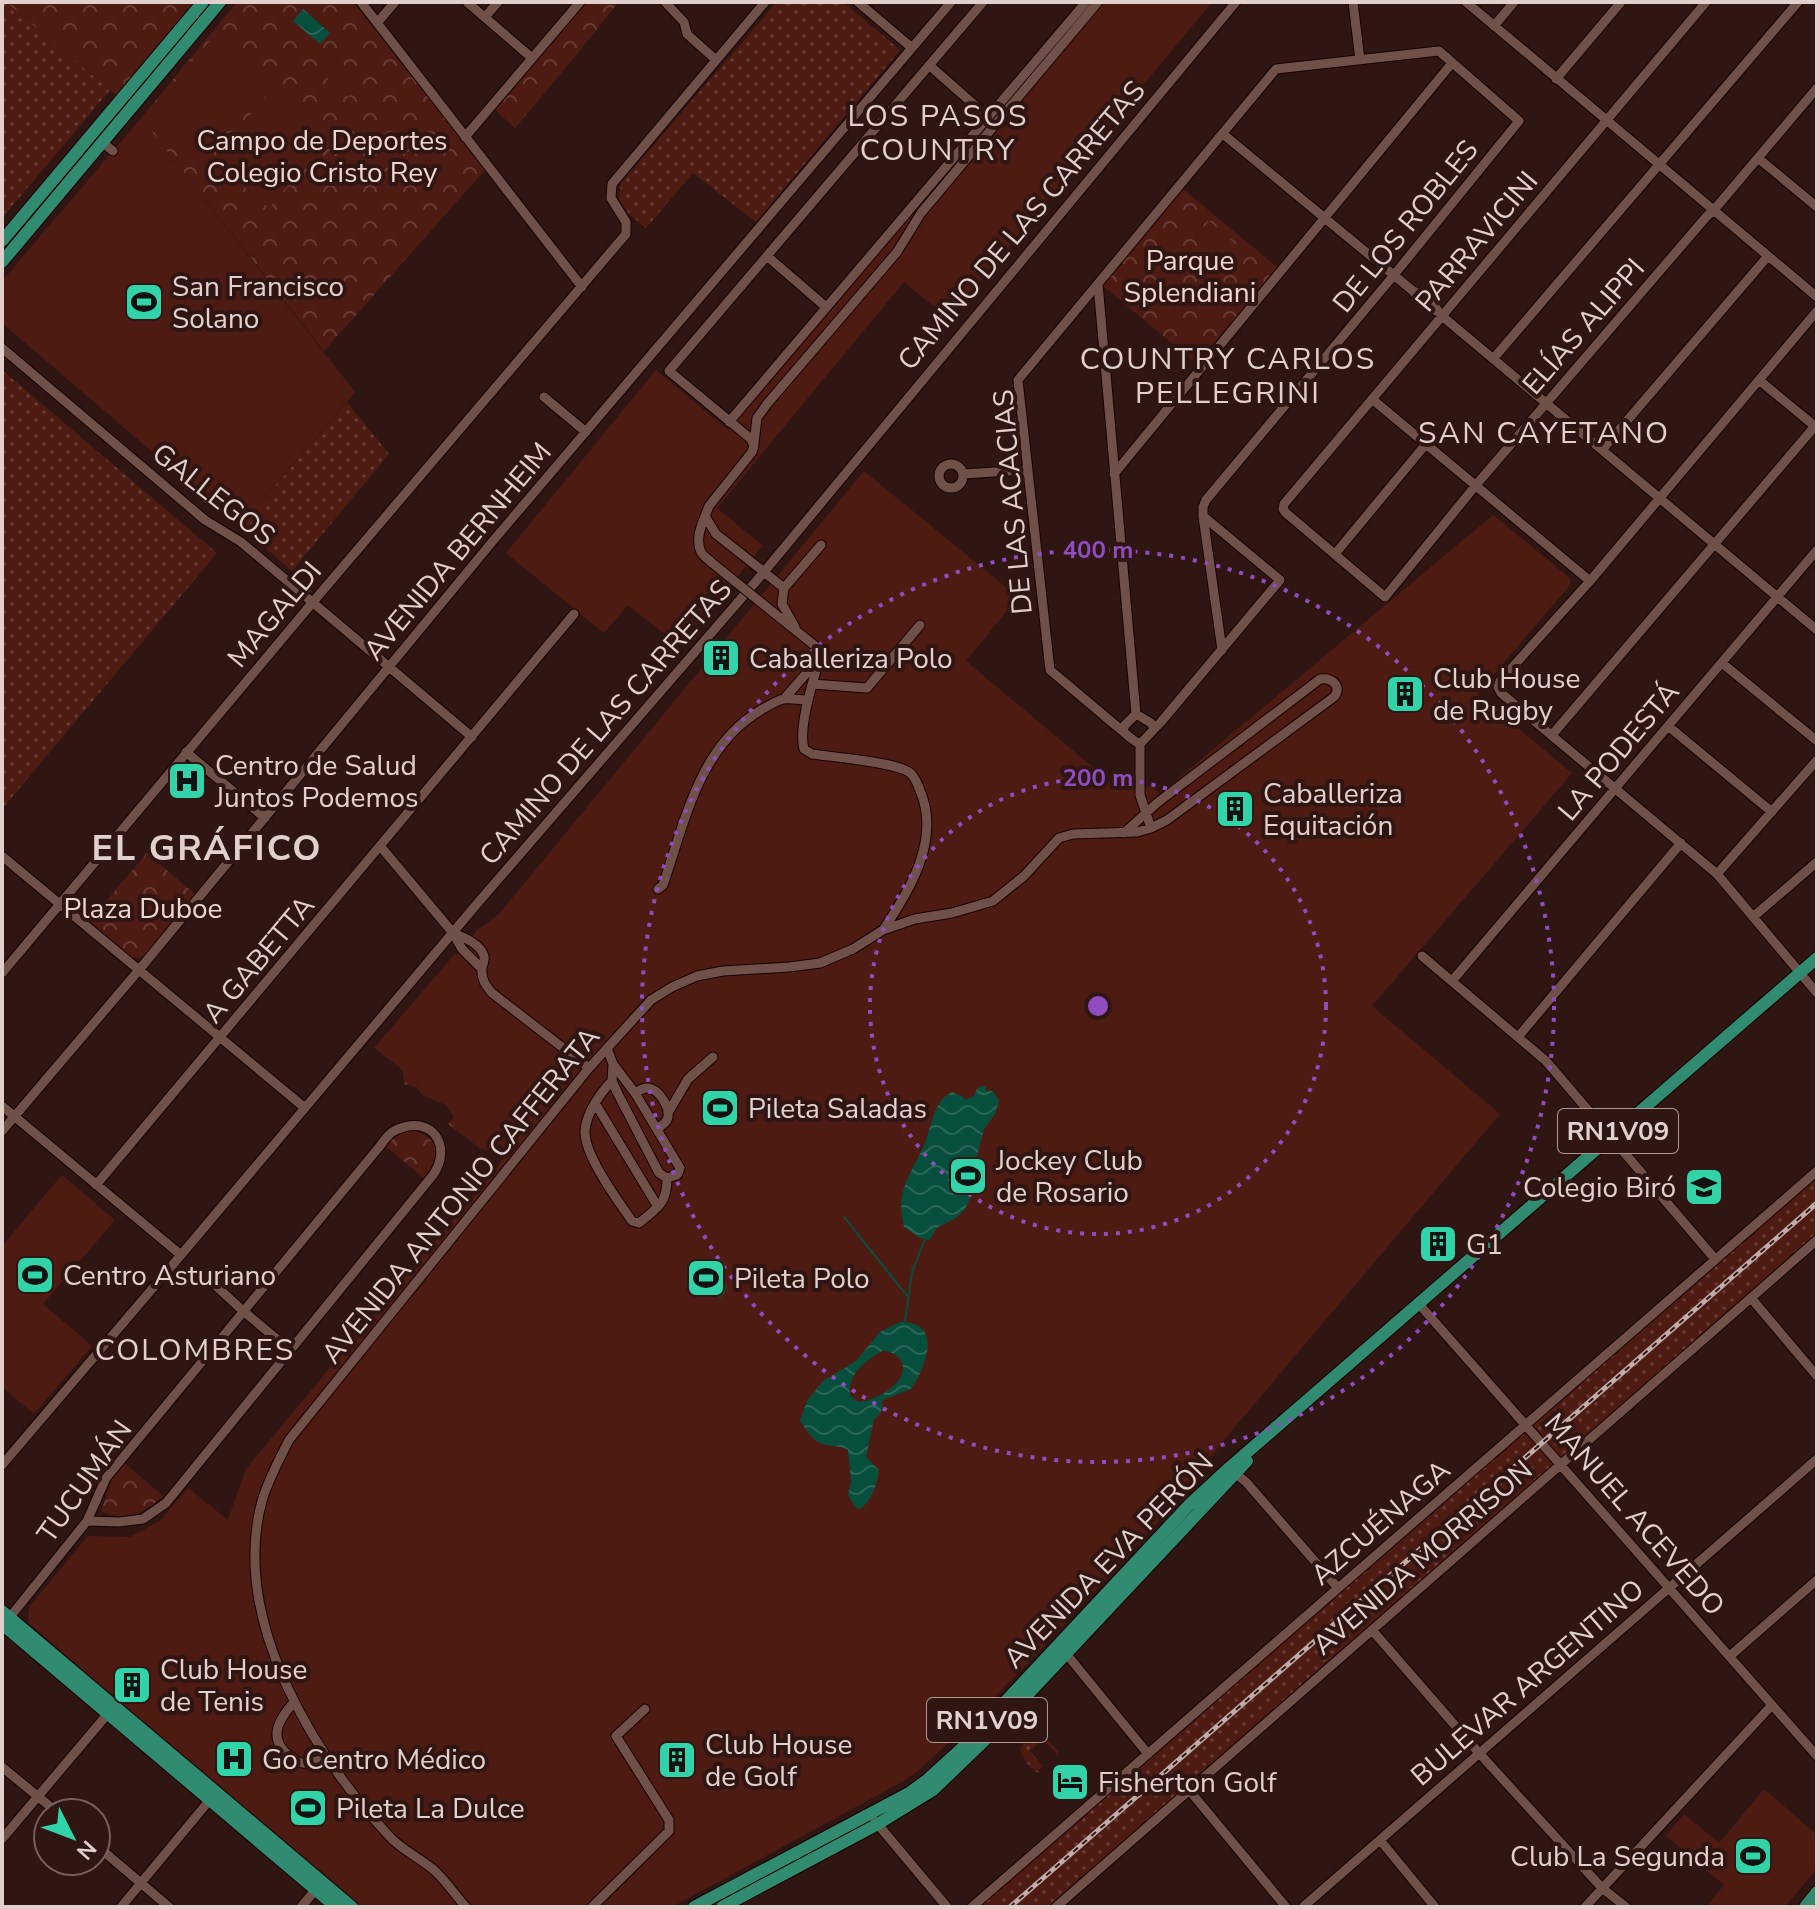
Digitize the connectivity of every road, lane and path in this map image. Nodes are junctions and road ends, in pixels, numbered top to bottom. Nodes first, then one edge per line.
1 (203, 2) edge
2 (220, 2) edge
3 (361, 2) edge
4 (395, 2) edge
5 (467, 2) edge
6 (498, 2) edge
7 (580, 2) edge
8 (665, 2) edge
9 (765, 2) edge
10 (858, 2) edge
11 (951, 2) edge
12 (983, 2) edge
13 (1086, 2) edge
14 (1098, 2) edge
15 (1236, 2) edge
16 (1353, 2) edge
17 (1466, 2) edge
18 (1514, 2) edge
19 (1621, 2) edge
20 (1706, 2) edge
21 (1798, 2) edge
22 (485, 17) junction
23 (377, 23) junction
24 (1494, 26) junction
25 (912, 48) junction
26 (532, 58) junction
27 (716, 60) junction
28 (1360, 60) junction
29 (1452, 63) junction
30 (929, 65) junction
31 (1556, 79) junction
32 (1817, 88) edge
33 (988, 117) junction
34 (1519, 121) joint
35 (1606, 121) junction
36 (1223, 134) junction
37 (465, 137) junction
38 (102, 142) junction
39 (113, 151) dead end
40 (1758, 158) junction
41 (1658, 165) junction
42 (1815, 202) edge
43 (1714, 210) junction
44 (1325, 218) junction
45 (2, 241) edge
46 (767, 256) junction
47 (1768, 256) junction
48 (2, 262) edge
49 (1394, 275) junction
50 (1098, 284) junction
51 (582, 287) junction
52 (1817, 297) edge
53 (826, 307) junction
54 (1817, 311) edge
55 (1439, 313) junction
56 (2, 348) edge
57 (1493, 359) junction
58 (1759, 380) junction
59 (544, 397) dead end
60 (1372, 399) junction
61 (1546, 403) junction
62 (729, 422) junction
63 (1816, 427) edge
64 (586, 432) junction
65 (1426, 444) junction
66 (754, 446) junction
67 (1602, 450) junction
68 (1028, 470) junction
69 (963, 474) dead end
70 (1114, 474) junction
71 (1476, 485) junction
72 (1660, 498) junction
73 (705, 516) junction
74 (1203, 516) junction
75 (1714, 544) junction
76 (821, 545) dead end
77 (1817, 550) edge
78 (1335, 554) junction
79 (764, 572) junction
80 (1590, 581) junction
81 (784, 588) junction
82 (1777, 597) junction
83 (313, 602) junction
84 (574, 614) dead end
85 (785, 620) junction
86 (920, 625) dead end
87 (1817, 630) edge
88 (1222, 650) junction
89 (819, 660) junction
90 (1722, 663) junction
91 (389, 667) junction
92 (812, 684) junction
93 (1311, 686) junction
94 (784, 699) junction
95 (808, 700) junction
96 (1325, 703) junction
97 (1136, 714) junction
98 (1668, 726) junction
99 (1154, 728) junction
100 (1123, 730) junction
101 (1552, 735) junction
102 (472, 737) junction
103 (1817, 741) edge
104 (1140, 744) junction
105 (186, 752) junction
106 (1817, 760) edge
107 (1615, 789) junction
108 (1772, 812) junction
109 (1144, 813) junction
110 (265, 818) junction
111 (1151, 828) junction
112 (1124, 833) junction
113 (1681, 843) junction
114 (381, 847) junction
115 (2, 856) edge
116 (1817, 862) edge
117 (1717, 874) junction
118 (658, 889) dead end
119 (906, 896) junction
120 (60, 904) junction
121 (1753, 917) junction
122 (915, 919) junction
123 (883, 930) junction
124 (453, 933) junction
125 (1422, 956) dead end
126 (1817, 958) edge
127 (139, 970) junction
128 (2, 973) edge
129 (1800, 973) junction
130 (1452, 981) junction
131 (1817, 993) edge
132 (1518, 1037) junction
133 (220, 1038) junction
134 (607, 1048) junction
135 (713, 1057) dead end
136 (613, 1064) junction
137 (589, 1068) junction
138 (612, 1081) junction
139 (635, 1093) junction
140 (595, 1103) junction
141 (2, 1106) edge
142 (305, 1108) junction
143 (668, 1113) junction
144 (14, 1117) junction
145 (657, 1129) junction
146 (2, 1131) edge
147 (1611, 1138) junction
148 (1817, 1171) edge
149 (667, 1178) junction
150 (96, 1185) junction
151 (658, 1207) junction
152 (1817, 1240) edge
153 (181, 1255) junction
154 (1715, 1259) junction
155 (215, 1285) dead end
156 (1751, 1298) junction
157 (1418, 1303) junction
158 (242, 1310) junction
159 (291, 1351) junction
160 (1817, 1376) edge
161 (1526, 1424) junction
162 (1817, 1459) edge
163 (1562, 1464) junction
164 (2, 1465) edge
165 (1232, 1471) junction
166 (87, 1521) junction
167 (1817, 1580) edge
168 (1670, 1587) junction
169 (1338, 1588) junction
170 (4, 1621) edge
171 (1372, 1630) junction
172 (1063, 1650) junction
173 (1730, 1656) junction
174 (294, 1702) junction
175 (1772, 1705) junction
176 (645, 1709) dead end
177 (112, 1710) junction
178 (1479, 1753) junction
179 (1148, 1754) junction
180 (1817, 1756) edge
181 (326, 1758) junction
182 (2, 1767) edge
183 (1189, 1790) junction
184 (37, 1796) junction
185 (213, 1796) junction
186 (874, 1820) junction
187 (2, 1839) edge
188 (1380, 1840) junction
189 (112, 1859) edge
190 (141, 1883) junction
191 (319, 1886) junction
192 (1602, 1888) junction
193 (1817, 1892) edge
194 (733, 1899) edge
195 (464, 1906) edge
196 (121, 1907) edge
197 (169, 1907) edge
198 (301, 1907) edge
199 (336, 1907) edge
200 (352, 1907) edge
201 (592, 1907) edge
202 (694, 1907) edge
203 (722, 1907) edge
204 (947, 1907) edge
205 (972, 1907) edge
206 (1056, 1907) edge
207 (1286, 1907) edge
208 (1303, 1907) edge
209 (1435, 1907) edge
210 (1585, 1907) edge
211 (1626, 1907) edge
212 (1805, 1907) edge

1 - 45 main road
2 - 38 main road
3 - 23 street
4 - 23 street
5 - 22 street
6 - 22 street
7 - 26 street
8 - 27 street
9 - 27 street
10 - 25 street
11 - 25 street, AVENIDA BERNHEIM
12 - 30 street
13 - 33 street
14 - 66 street
15 - 79 street, CAMINO DE LAS CARRETAS
16 - 28 street
17 - 24 street
18 - 24 street
19 - 31 street
20 - 35 street, PARRAVICINI
21 - 41 street
22 - 26 street
23 - 37 street
24 - 31 street
25 - 64 street, AVENIDA BERNHEIM
26 - 37 street
27 - 51 street, MAGALDI
28 - 29 street, DE LAS ACACIAS
28 - 36 street, DE LAS ACACIAS
29 - 34 street, DE LAS ACACIAS
29 - 44 street
30 - 33 street
30 - 46 street
31 - 35 street
32 - 40 street, ELÍAS ALIPPI
33 - 53 street
34 - 49 street, DE LOS ROBLES
35 - 41 street
35 - 55 street, PARRAVICINI
36 - 44 street
36 - 50 street, DE LAS ACACIAS
37 - 51 street
38 - 39 street
38 - 48 main road
40 - 42 street
40 - 43 street, ELÍAS ALIPPI
41 - 43 street
41 - 57 street
43 - 47 street
43 - 61 street, ELÍAS ALIPPI
44 - 49 street
44 - 70 street
46 - 53 street
46 - 62 street
47 - 52 street
47 - 67 street
49 - 55 street
49 - 74 street, DE LOS ROBLES
50 - 68 street, DE LAS ACACIAS
50 - 70 street
51 - 83 street, MAGALDI
53 - 62 street
54 - 58 street
55 - 57 street
55 - 60 street, PARRAVICINI
56 - 83 street, GALLEGOS
57 - 61 street
58 - 63 street
58 - 72 street
59 - 64 street
60 - 65 street
60 - 78 street, PARRAVICINI
61 - 67 street
61 - 71 street, ELÍAS ALIPPI
62 - 66 street
63 - 75 street
64 - 91 street, AVENIDA BERNHEIM
65 - 71 street
65 - 78 street
66 - 73 street
67 - 72 street
68 - 69 street
68 - 100 street, DE LAS ACACIAS
70 - 97 street
71 - 78 street, ELÍAS ALIPPI
71 - 80 street
72 - 75 street
72 - 80 street
73 - 79 street
73 - 85 street, bridge
74 - 88 street
74 - 88 street
75 - 82 street
75 - 101 street
76 - 81 street
77 - 82 street, LA PODESTÁ
79 - 81 street
79 - 124 street, CAMINO DE LAS CARRETAS
80 - 101 street
81 - 85 street
82 - 87 street
82 - 90 street, LA PODESTÁ
83 - 91 street, GALLEGOS
83 - 105 street, MAGALDI
84 - 102 street, A GABETTA
85 - 89 street
86 - 92 street
88 - 99 street
89 - 92 street
89 - 94 street
90 - 98 street, LA PODESTÁ
90 - 103 street
91 - 102 street, GALLEGOS
91 - 110 street, AVENIDA BERNHEIM
92 - 95 street
93 - 96 street
93 - 96 street
93 - 109 street
94 - 95 street
94 - 118 street
95 - 119 street
96 - 111 street, AVENIDA ANTONIO CAFFERATA
97 - 99 street
97 - 100 street
98 - 107 street, LA PODESTÁ
98 - 108 street
99 - 104 street
100 - 104 street
101 - 107 street
102 - 114 street, A GABETTA
104 - 109 street
105 - 110 street
105 - 120 street, MAGALDI
106 - 108 street
107 - 113 street
107 - 130 street, LA PODESTÁ
108 - 117 street
109 - 111 street
109 - 112 street
110 - 127 street, AVENIDA BERNHEIM
111 - 112 street, AVENIDA ANTONIO CAFFERATA
112 - 122 street, AVENIDA ANTONIO CAFFERATA
113 - 117 street
113 - 132 street
114 - 124 street
114 - 133 street, A GABETTA
115 - 120 street
116 - 121 street
117 - 121 street
119 - 122 street
119 - 123 street
120 - 127 street
120 - 128 street, MAGALDI
121 - 129 street
122 - 123 street, AVENIDA ANTONIO CAFFERATA
123 - 134 street, AVENIDA ANTONIO CAFFERATA
124 - 137 street
124 - 142 street, CAMINO DE LAS CARRETAS
125 - 130 street
126 - 129 main road, AVENIDA EVA PERÓN / RN1V09
127 - 133 street
127 - 144 street, AVENIDA BERNHEIM
129 - 131 street
129 - 147 main road, AVENIDA EVA PERÓN / RN1V09
130 - 132 street
132 - 147 street
133 - 142 street
133 - 150 street, A GABETTA
134 - 136 street
134 - 137 street, AVENIDA ANTONIO CAFFERATA
135 - 143 street
136 - 138 street
136 - 139 street
137 - 174 street, AVENIDA ANTONIO CAFFERATA
138 - 140 street
138 - 149 street
139 - 143 street
139 - 145 street
140 - 151 street
140 - 151 street
141 - 144 street
142 - 153 street, CAMINO DE LAS CARRETAS
143 - 145 street
144 - 146 street, AVENIDA BERNHEIM
144 - 150 street
145 - 149 street
147 - 154 street
147 - 157 main road, AVENIDA EVA PERÓN / RN1V09
148 - 154 street, AZCUÉNAGA
149 - 151 street
150 - 153 street
152 - 156 street, AVENIDA MORRISON
153 - 164 street, CAMINO DE LAS CARRETAS
154 - 161 street, AZCUÉNAGA
155 - 158 street
156 - 160 street
156 - 163 street, AVENIDA MORRISON
157 - 161 street, MANUEL ACEVEDO
157 - 165 main road, AVENIDA EVA PERÓN / RN1V09
158 - 159 street
158 - 159 street, TUCUMÁN
158 - 166 street, TUCUMÁN
159 - 166 street
161 - 163 street, MANUEL ACEVEDO
161 - 169 street, AZCUÉNAGA
162 - 168 street, BULEVAR ARGENTINO
163 - 168 street, MANUEL ACEVEDO
163 - 171 street, AVENIDA MORRISON
165 - 169 street
165 - 172 main road, AVENIDA EVA PERÓN / RN1V09
166 - 170 street, TUCUMÁN
167 - 173 street
168 - 173 street, MANUEL ACEVEDO
168 - 178 street, BULEVAR ARGENTINO
169 - 179 street, AZCUÉNAGA
170 - 177 main road
171 - 178 street
171 - 183 street, AVENIDA MORRISON
172 - 179 street
172 - 186 main road, AVENIDA EVA PERÓN / RN1V09
173 - 175 street, MANUEL ACEVEDO
174 - 181 street, AVENIDA ANTONIO CAFFERATA
174 - 181 street
175 - 180 street, MANUEL ACEVEDO
175 - 192 street
176 - 201 street
177 - 184 street
177 - 185 main road
178 - 188 street, BULEVAR ARGENTINO
178 - 192 street
179 - 205 street, AZCUÉNAGA
181 - 195 street, AVENIDA ANTONIO CAFFERATA
182 - 184 street
183 - 206 street, AVENIDA MORRISON
183 - 207 street
184 - 187 street
185 - 190 street
185 - 191 main road
186 - 194 main road, AVENIDA EVA PERÓN / RN1V09
186 - 204 street
188 - 208 street, BULEVAR ARGENTINO
188 - 209 street
189 - 190 street
190 - 196 street
190 - 197 street
191 - 198 street
191 - 199 main road
191 - 200 main road
192 - 210 street
192 - 211 street
193 - 212 main road
194 - 202 main road, AVENIDA EVA PERÓN / RN1V09
194 - 203 main road, AVENIDA EVA PERÓN / RN1V09

